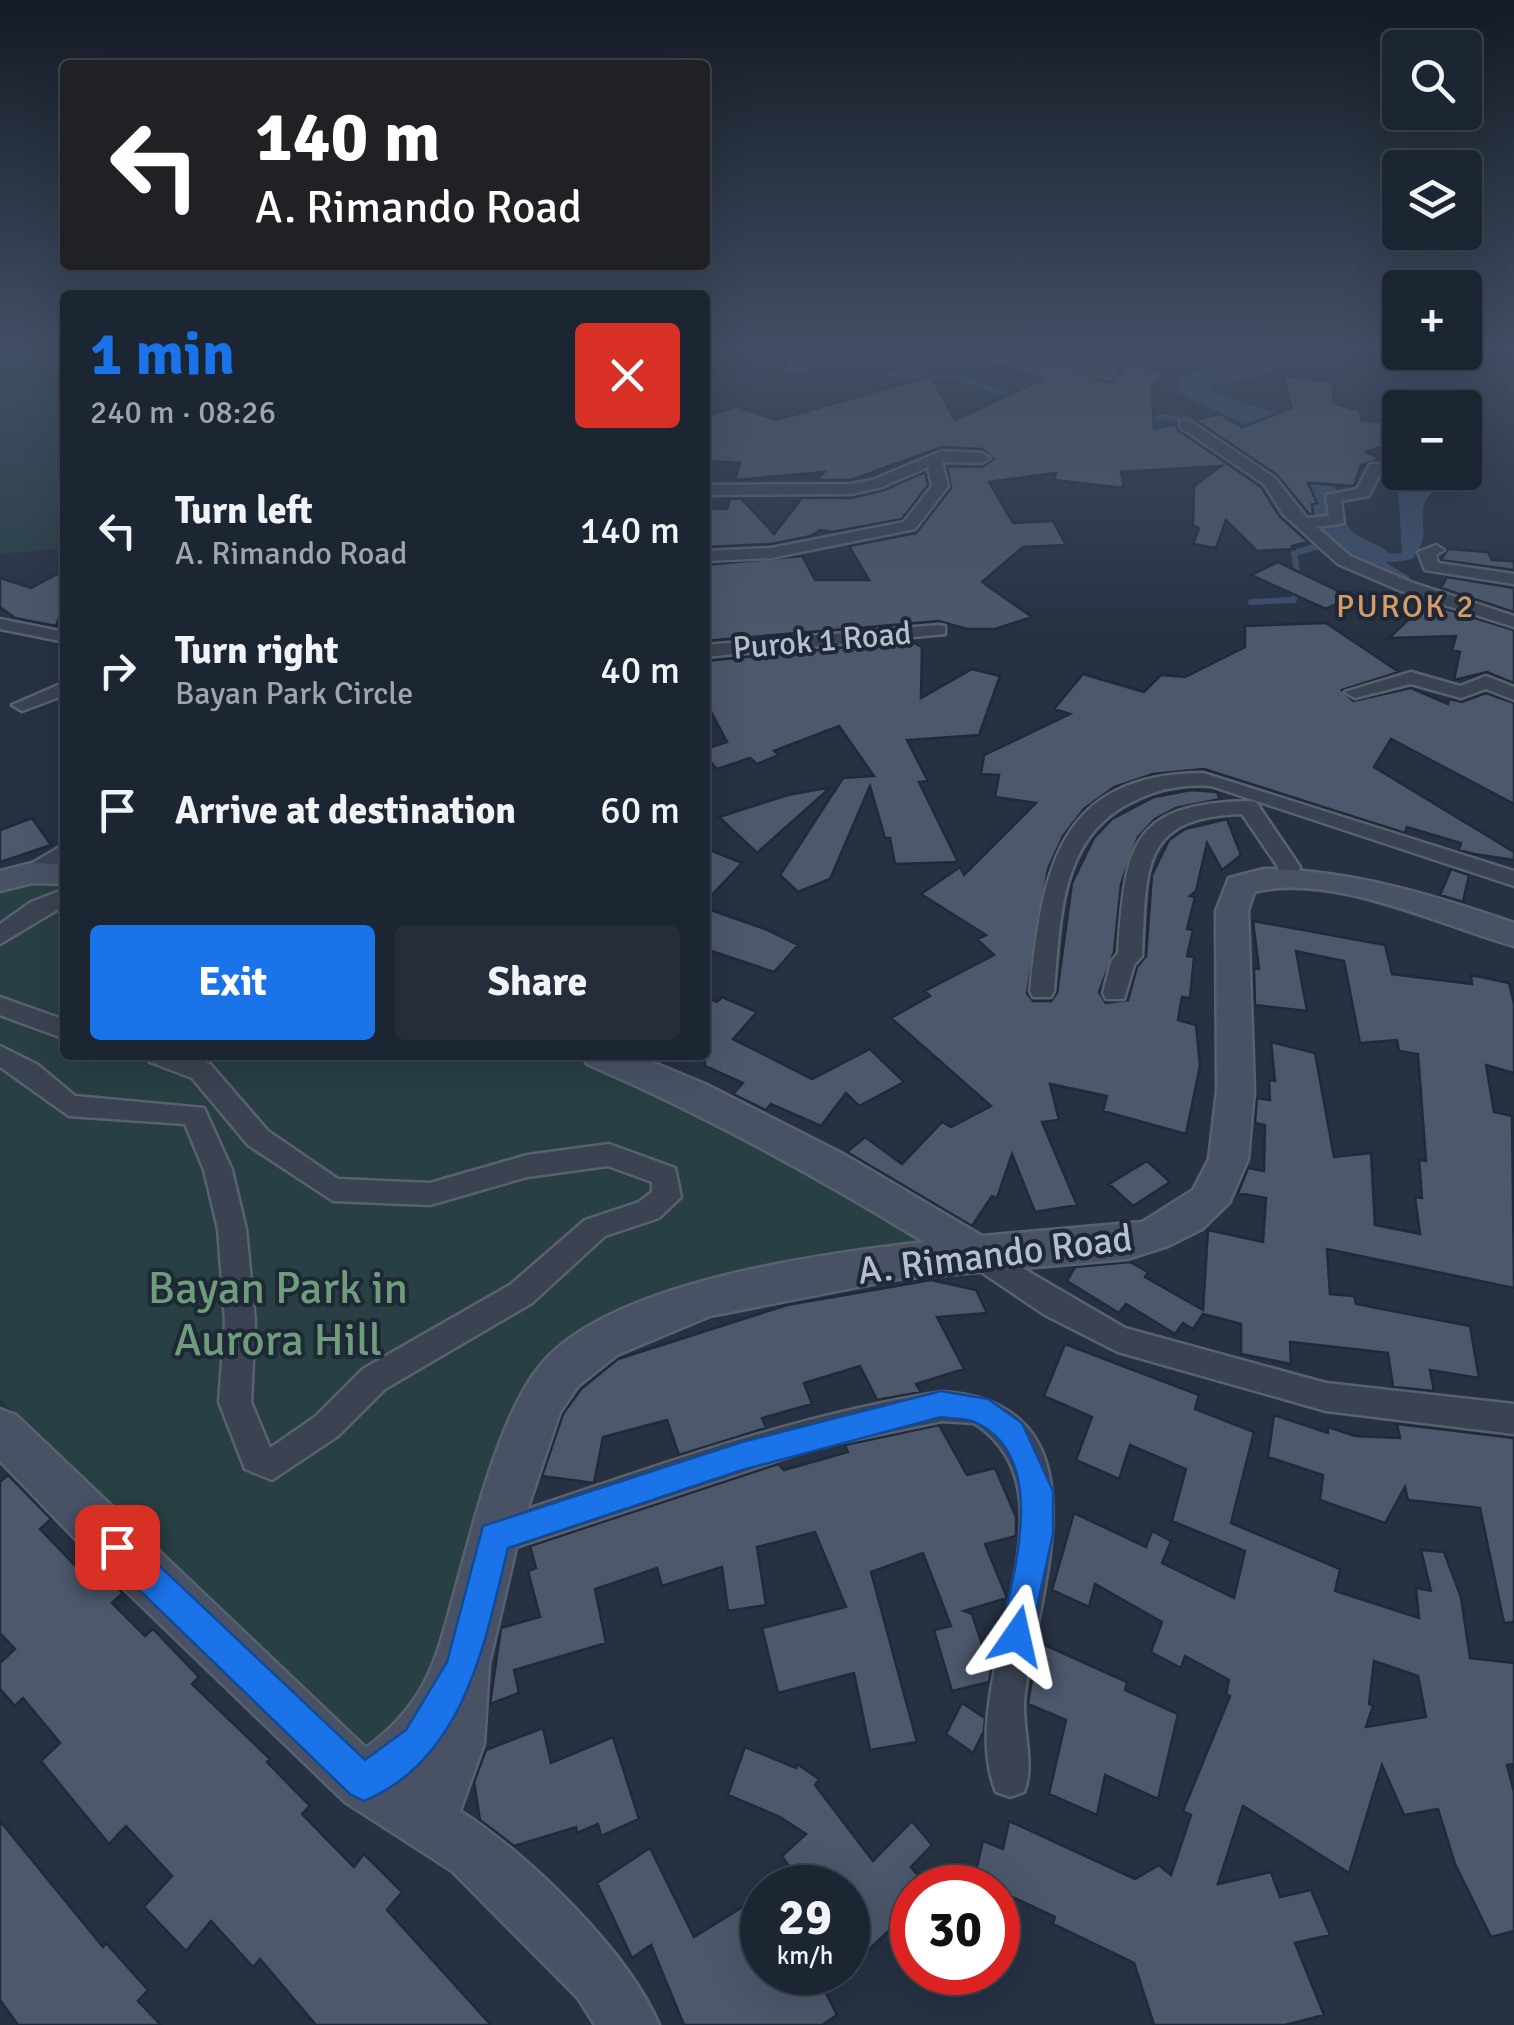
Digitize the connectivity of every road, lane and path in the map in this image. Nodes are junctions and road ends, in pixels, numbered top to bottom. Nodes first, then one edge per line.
1 (1218, 444) edge
2 (933, 452) junction
3 (982, 458) dead end
4 (1375, 467) dead end
5 (710, 490) edge
6 (1311, 523) junction
7 (1436, 550) dead end
8 (710, 556) edge
9 (1514, 580) edge
10 (1514, 622) edge
11 (0, 624) edge
12 (940, 630) dead end
13 (60, 636) edge
14 (710, 651) edge
15 (60, 690) edge
16 (1356, 692) dead end
17 (1514, 694) edge
18 (22, 705) dead end
19 (60, 854) edge
20 (32, 873) junction
21 (60, 874) edge
22 (1288, 878) junction
23 (1514, 878) edge
24 (0, 881) edge
25 (60, 898) edge
26 (1514, 935) edge
27 (0, 936) edge
28 (1042, 990) dead end
29 (1115, 992) dead end
30 (0, 1006) edge
31 (60, 1028) edge
32 (0, 1055) edge
33 (172, 1060) edge
34 (612, 1060) edge
35 (978, 1254) junction
36 (1514, 1419) edge
37 (0, 1430) edge
38 (494, 1537) junction
39 (462, 1669) junction
40 (1010, 1778) dead end
41 (364, 1783) junction
42 (425, 1823) junction
43 (628, 2025) edge

1 - 6 street
2 - 3 street
2 - 5 street
2 - 8 street
4 - 6 street
6 - 10 street
7 - 9 street
11 - 13 street
12 - 14 street, Purok 1 Road
15 - 18 street
16 - 17 street
19 - 20 street
20 - 21 main road
20 - 24 main road
22 - 26 main road, A. Rimando Road
22 - 29 street
22 - 35 main road, A. Rimando Road
23 - 28 street
25 - 27 street
30 - 31 street
32 - 33 street
34 - 35 main road
35 - 36 street
35 - 38 main road, A. Rimando Road
37 - 41 main road
38 - 39 main road, A. Rimando Road
38 - 40 street
39 - 41 main road, A. Rimando Road
39 - 42 main road, A. Rimando Road
41 - 42 main road
42 - 43 main road

